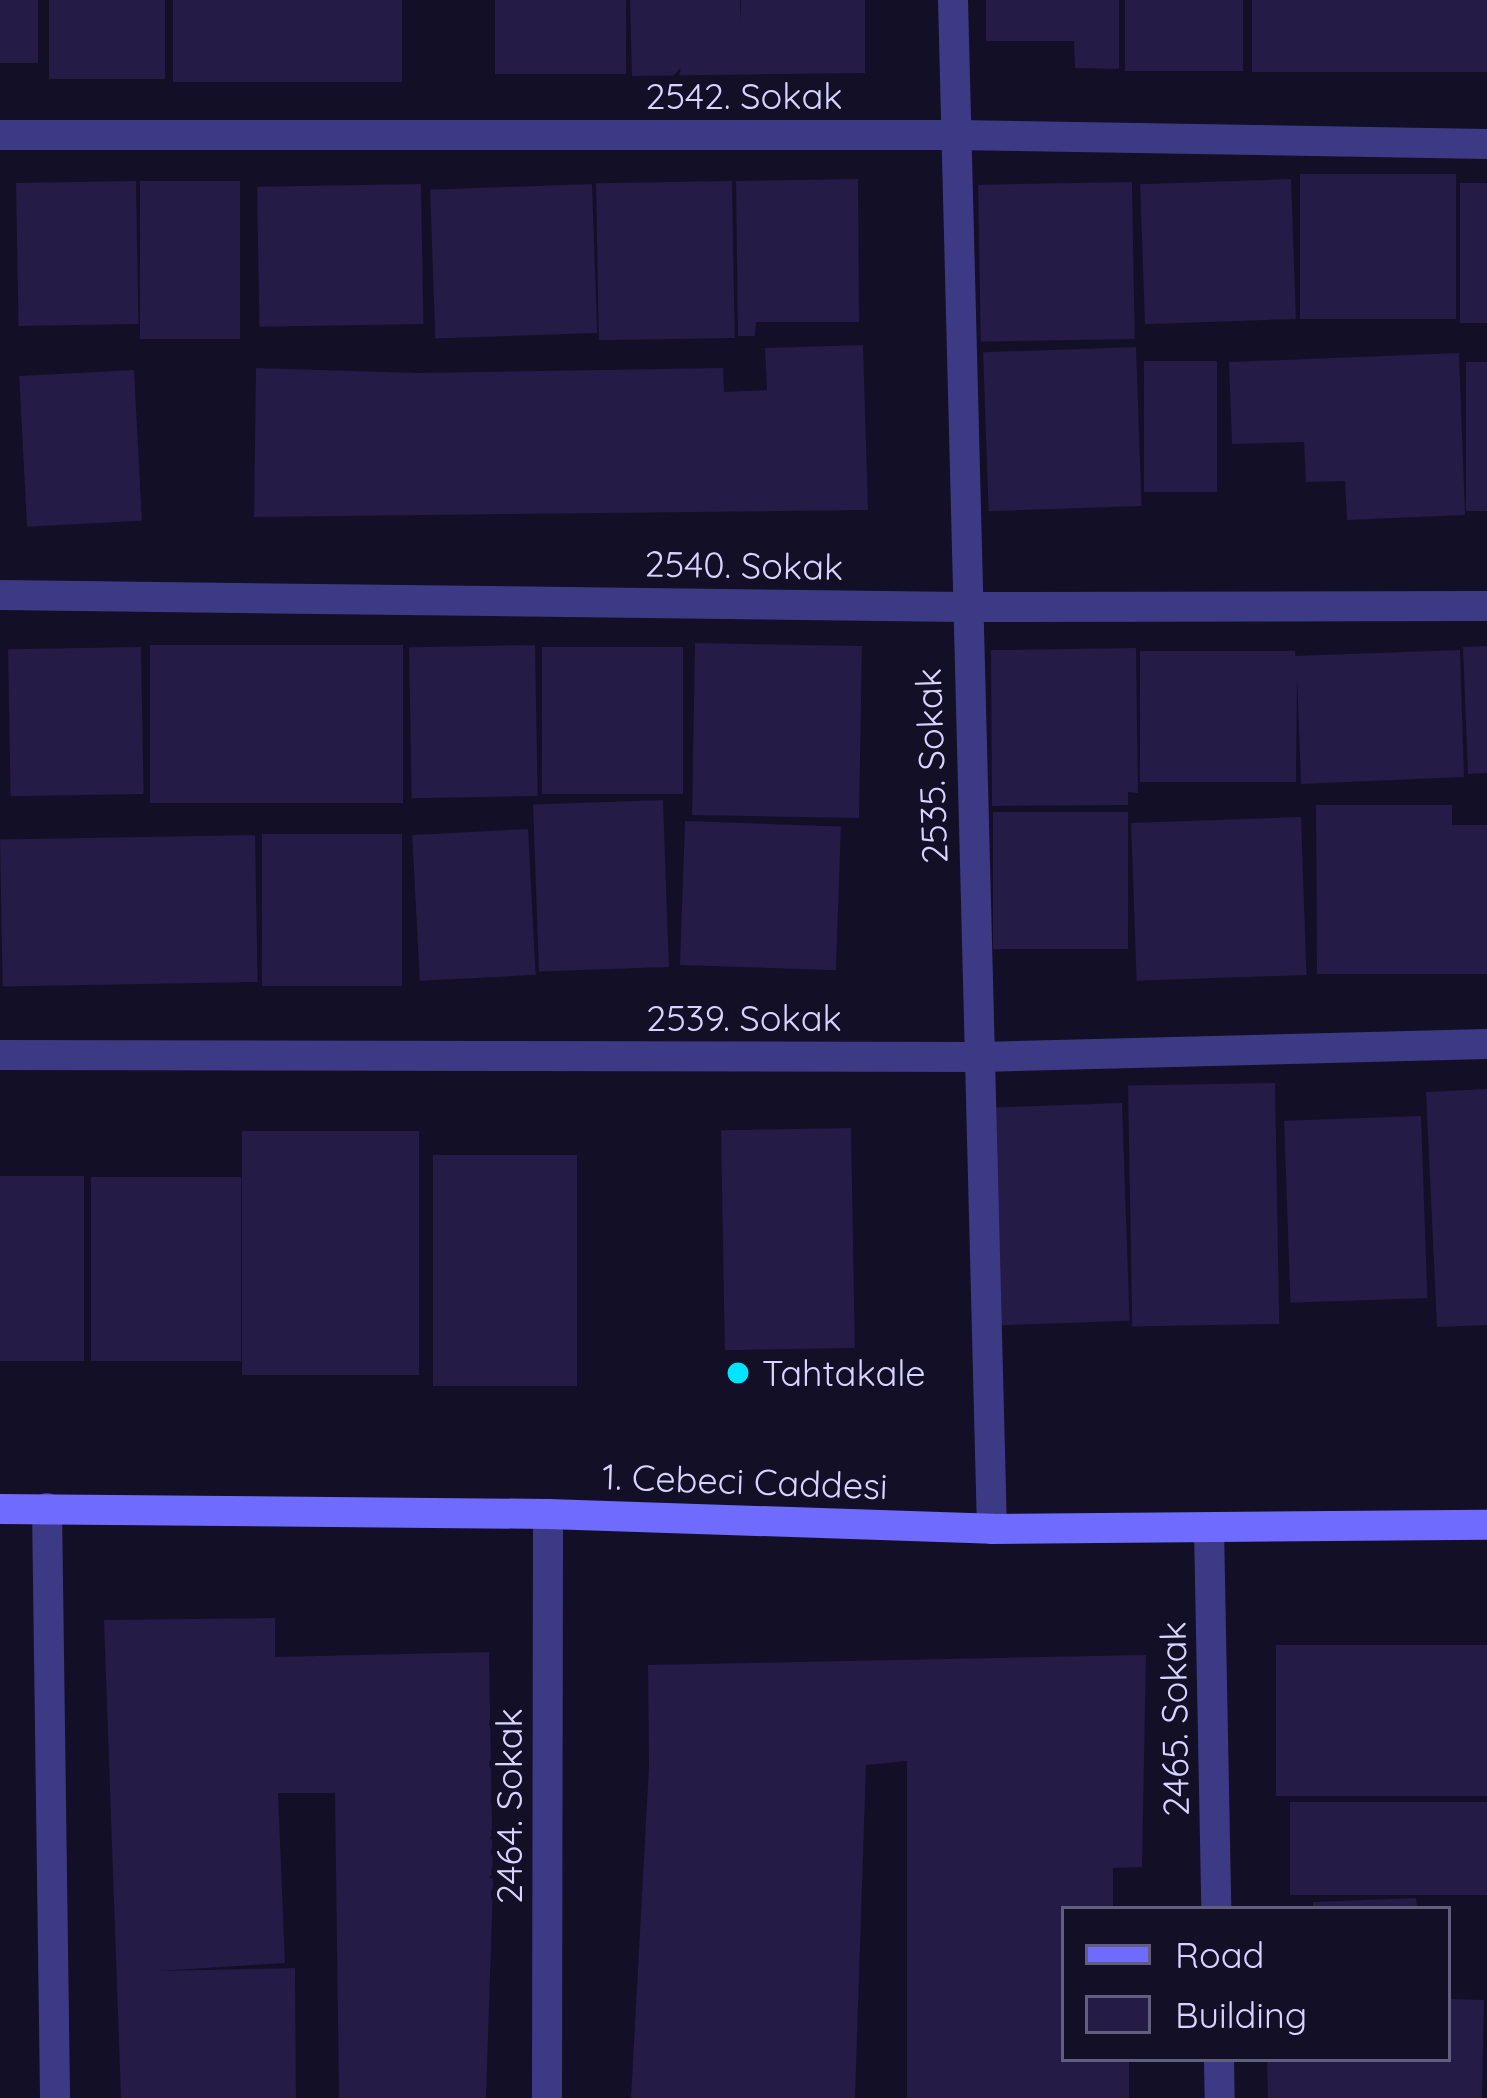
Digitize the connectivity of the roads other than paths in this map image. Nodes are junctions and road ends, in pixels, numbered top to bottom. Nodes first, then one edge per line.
1 (953, 0) edge
2 (0, 135) edge
3 (955, 135) junction
4 (1487, 144) edge
5 (0, 596) edge
6 (1487, 606) edge
7 (964, 607) junction
8 (1487, 1044) edge
9 (0, 1055) edge
10 (980, 1057) junction
11 (46, 1508) junction
12 (0, 1509) edge
13 (548, 1514) junction
14 (1487, 1525) edge
15 (992, 1528) junction
16 (1209, 1528) junction
17 (1216, 1906) edge
18 (1219, 2062) edge
19 (55, 2098) edge
20 (548, 2098) edge
21 (1220, 2098) edge

1 - 3 street, 2535. Sokak
2 - 3 street, 2542. Sokak
3 - 4 street, 2542. Sokak
3 - 7 street, 2535. Sokak
5 - 7 street, 2540. Sokak
6 - 7 street, 2540. Sokak
7 - 10 street, 2535. Sokak
8 - 10 street, 2539. Sokak
9 - 10 street, 2539. Sokak
10 - 15 street, 2535. Sokak
11 - 12 main road, 1. Cebeci Caddesi
11 - 13 main road, 1. Cebeci Caddesi
11 - 19 street
13 - 15 main road, 1. Cebeci Caddesi
13 - 20 street, 2464. Sokak
14 - 16 main road, 1. Cebeci Caddesi
15 - 16 main road, 1. Cebeci Caddesi
16 - 17 street, 2465. Sokak
18 - 21 street

